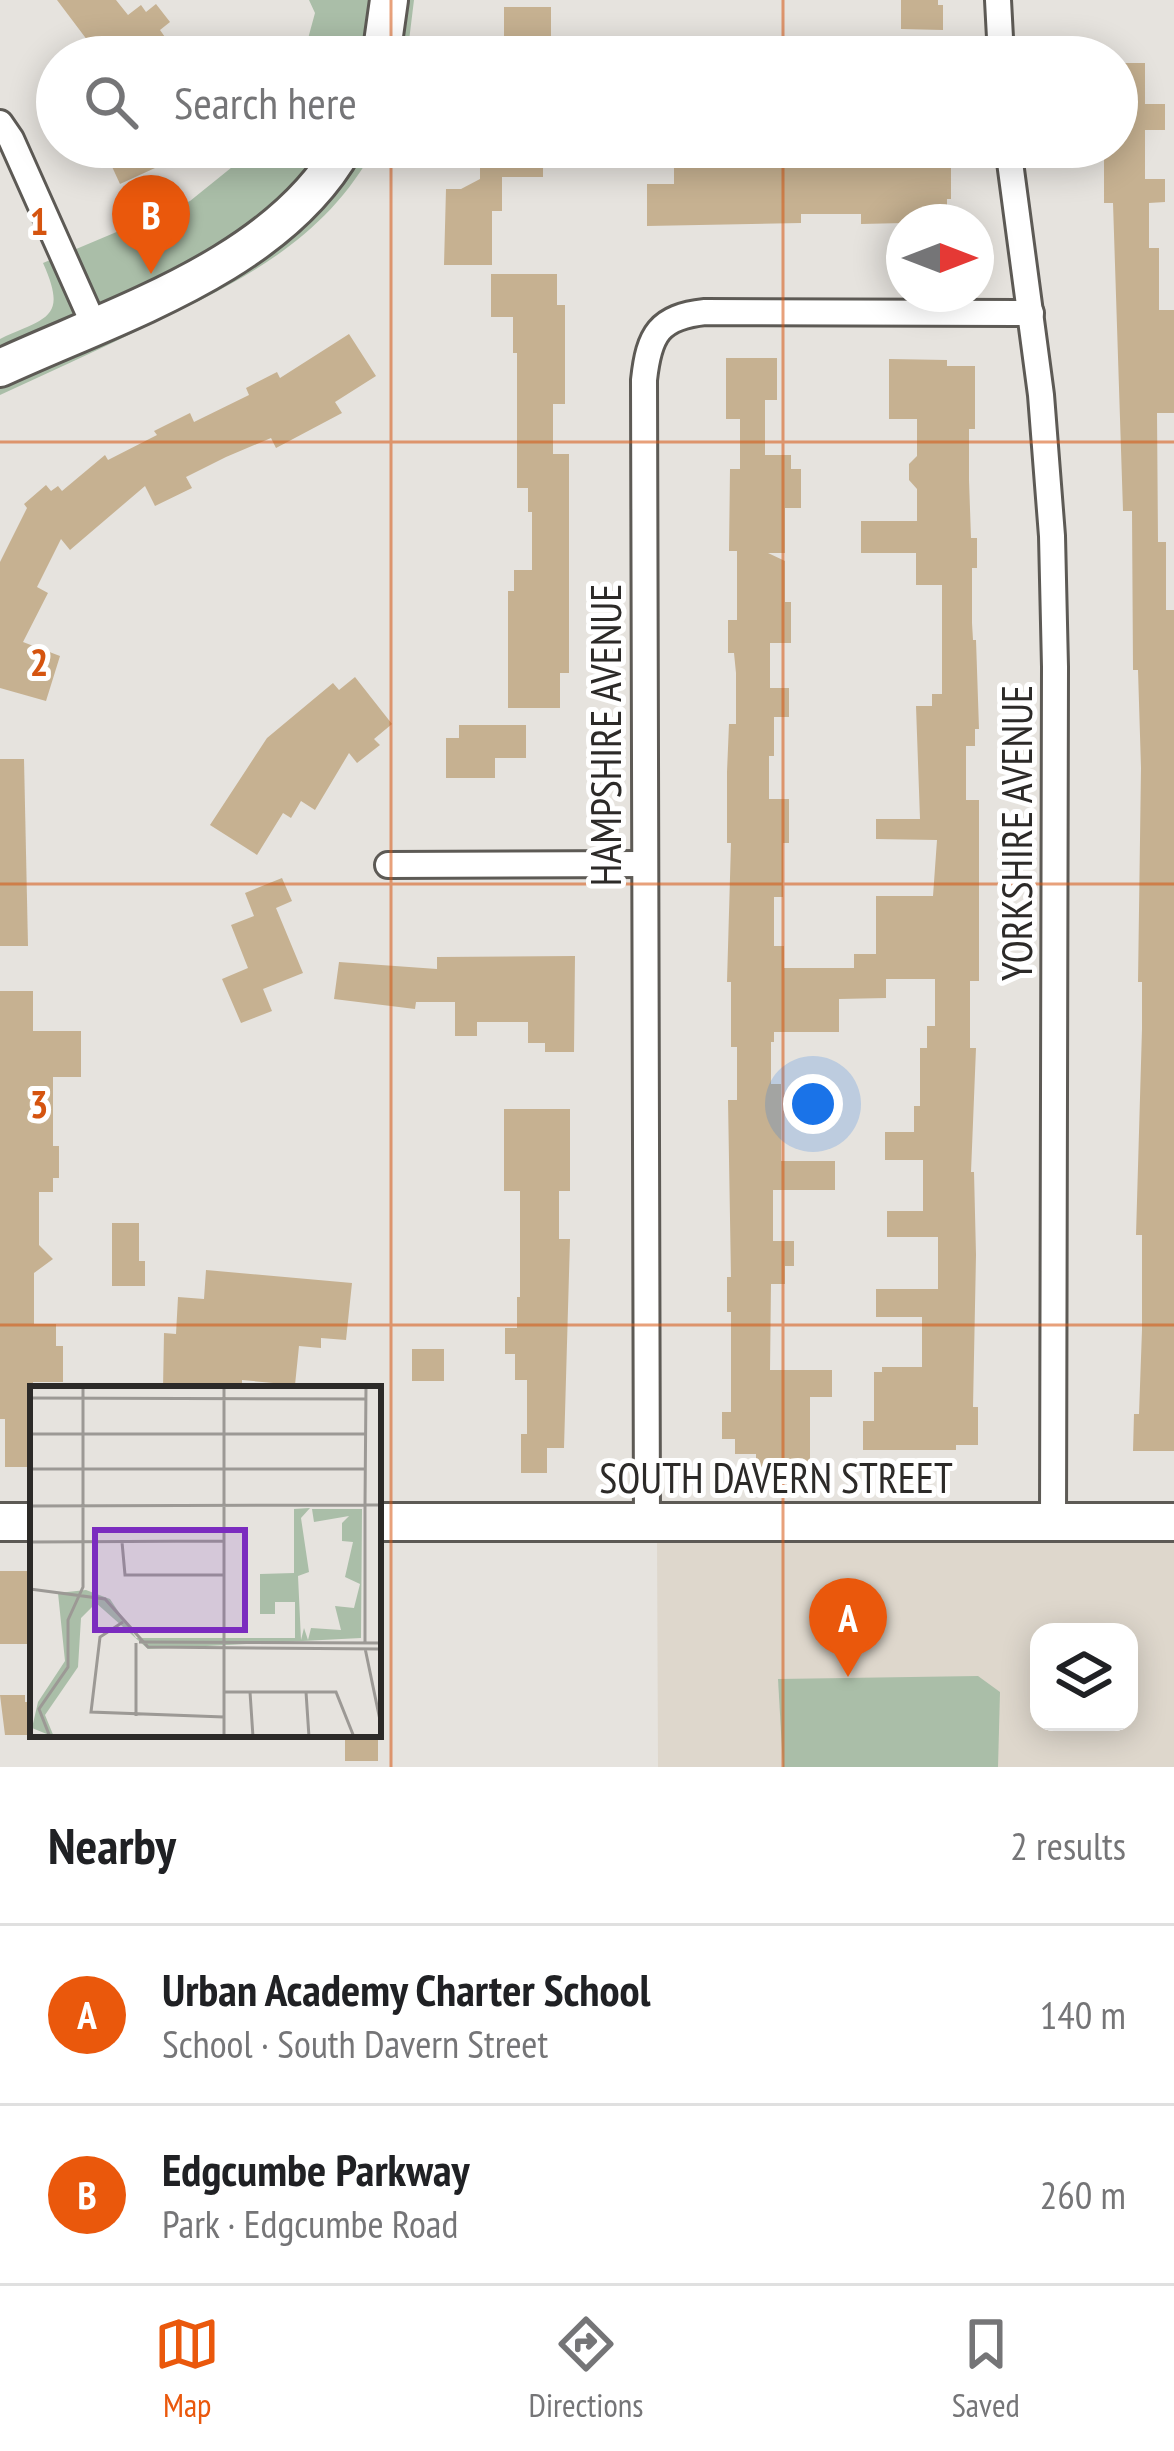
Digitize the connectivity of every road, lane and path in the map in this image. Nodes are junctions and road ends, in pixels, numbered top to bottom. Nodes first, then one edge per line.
1 (389, 0) edge
2 (998, 0) edge
3 (384, 36) edge
4 (999, 36) edge
5 (0, 123) edge
6 (330, 168) edge
7 (1012, 168) edge
8 (1031, 314) junction
9 (94, 325) junction
10 (0, 368) edge
11 (644, 864) junction
12 (388, 866) dead end
13 (381, 1522) edge
14 (646, 1522) junction
15 (1053, 1522) junction
16 (1174, 1522) edge

1 - 3 street
2 - 4 street
5 - 9 street
6 - 9 street
7 - 8 street, YORKSHIRE AVENUE
8 - 11 street, HAMPSHIRE AVENUE
8 - 15 street, YORKSHIRE AVENUE
9 - 10 street
11 - 12 street
11 - 14 street, HAMPSHIRE AVENUE
13 - 14 street, SOUTH DAVERN STREET
14 - 15 street, SOUTH DAVERN STREET
15 - 16 street, SOUTH DAVERN STREET

